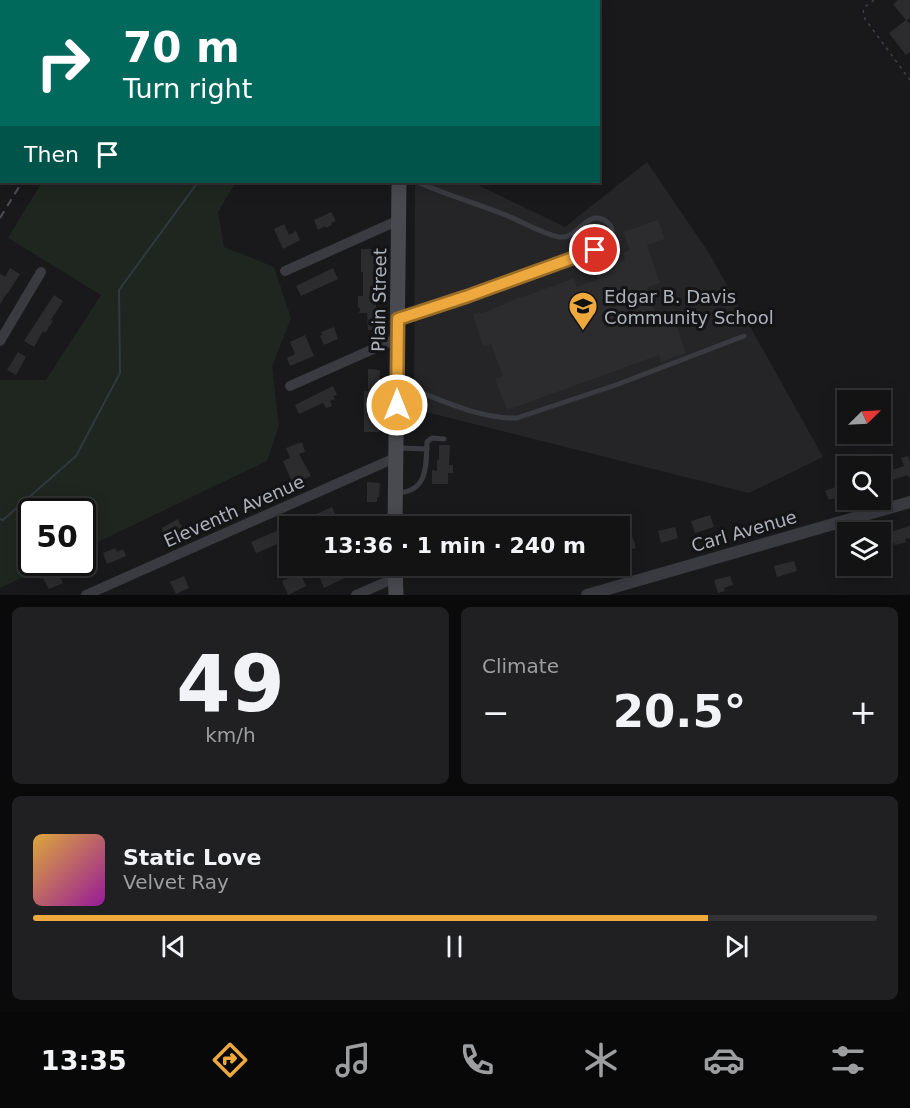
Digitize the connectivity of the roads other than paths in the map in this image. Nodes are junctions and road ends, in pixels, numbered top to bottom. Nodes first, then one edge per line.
1 (399, 183) edge
2 (419, 183) edge
3 (399, 220) junction
4 (573, 233) junction
5 (595, 250) junction
6 (285, 271) dead end
7 (41, 272) dead end
8 (398, 319) junction
9 (744, 336) dead end
10 (398, 338) junction
11 (0, 341) edge
12 (398, 384) junction
13 (290, 386) dead end
14 (444, 439) dead end
15 (427, 449) junction
16 (397, 453) junction
17 (395, 493) junction
18 (910, 502) edge
19 (395, 516) edge
20 (388, 576) edge
21 (395, 576) edge
22 (86, 595) edge
23 (356, 595) edge
24 (396, 595) edge
25 (587, 595) edge

1 - 3 main road, Plain Street
2 - 4 lane
3 - 6 street
3 - 8 main road, Plain Street
4 - 5 lane
4 - 5 lane
5 - 8 lane
7 - 11 street
8 - 10 main road, Plain Street
9 - 12 lane
10 - 12 main road, Plain Street
10 - 13 street
12 - 16 main road, Plain Street
14 - 15 lane
15 - 16 lane
15 - 17 lane
16 - 17 main road, Plain Street
16 - 22 street, Eleventh Avenue
17 - 19 main road, Plain Street
18 - 25 street, Carl Avenue
20 - 23 street
21 - 24 main road

